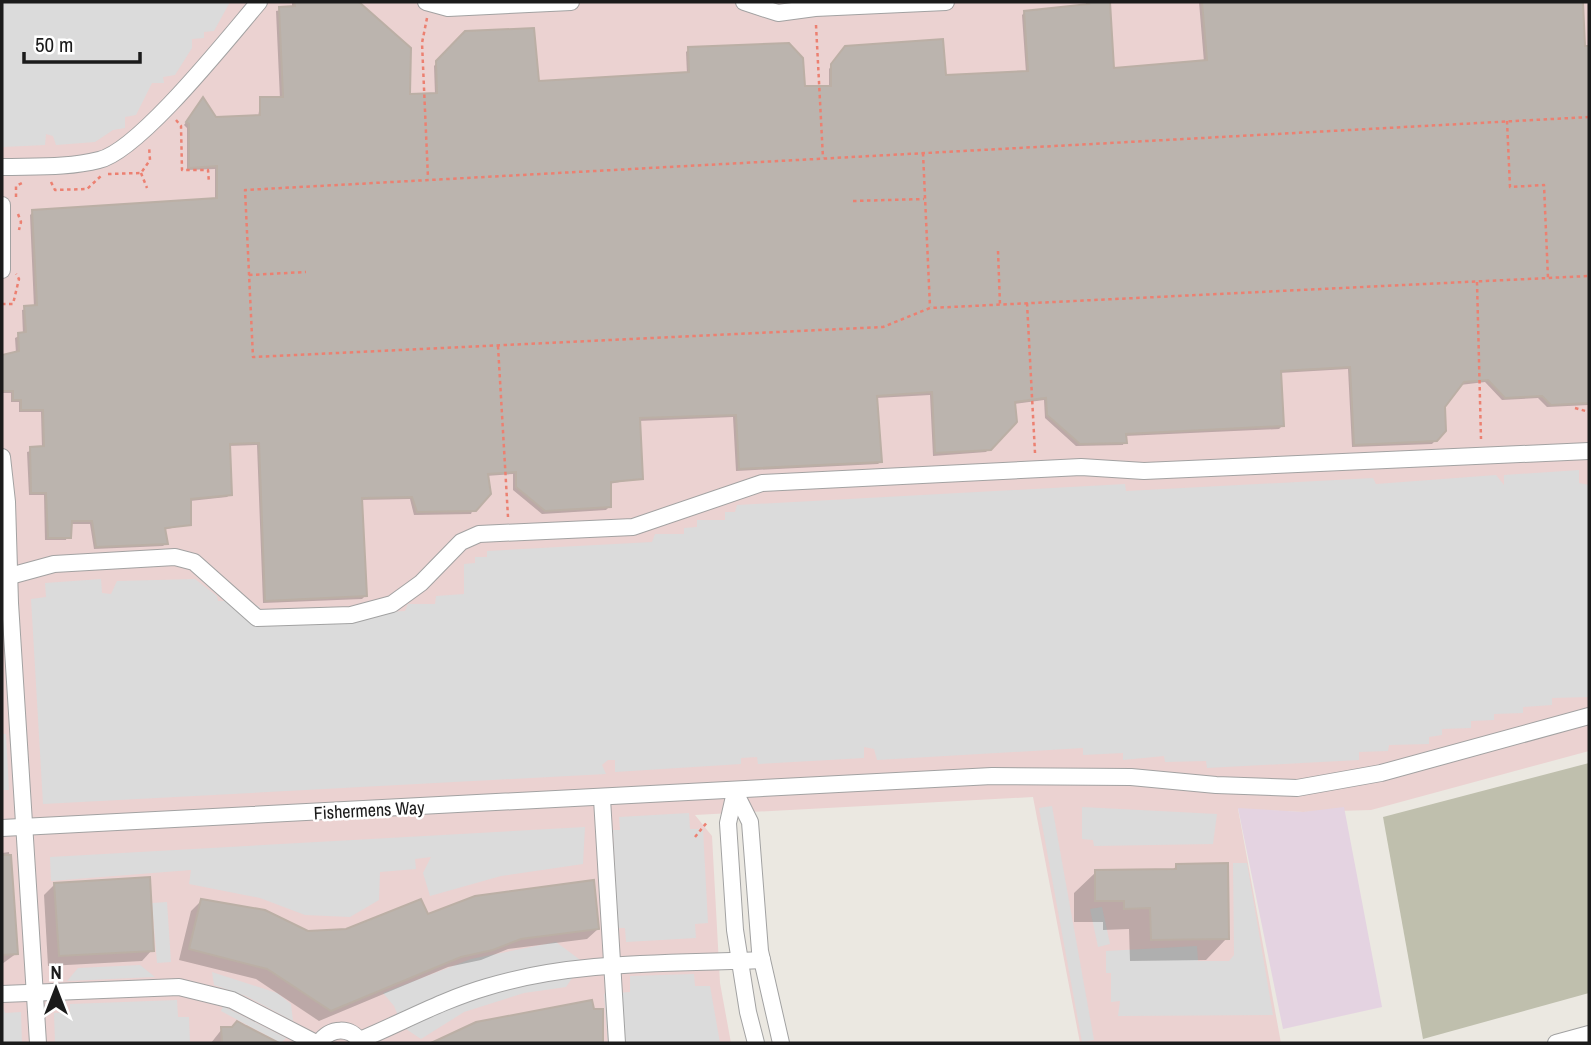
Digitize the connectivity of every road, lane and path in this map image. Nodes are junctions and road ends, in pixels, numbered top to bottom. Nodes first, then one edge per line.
1 (259, 2) edge
2 (571, 2) edge
3 (744, 2) edge
4 (946, 2) edge
5 (427, 3) edge
6 (815, 8) junction
7 (171, 114) dead end
8 (1589, 117) edge
9 (1507, 121) junction
10 (148, 142) dead end
11 (923, 153) junction
12 (823, 159) junction
13 (2, 168) edge
14 (141, 173) junction
15 (428, 178) junction
16 (49, 179) dead end
17 (25, 181) dead end
18 (209, 183) dead end
19 (147, 188) dead end
20 (924, 200) junction
21 (853, 201) dead end
22 (11, 204) edge
23 (18, 233) dead end
24 (998, 251) dead end
25 (8, 270) edge
26 (306, 272) dead end
27 (249, 275) junction
28 (1589, 276) edge
29 (1548, 278) junction
30 (1477, 282) junction
31 (1027, 303) junction
32 (2, 304) edge
33 (1000, 305) junction
34 (930, 308) junction
35 (498, 345) junction
36 (1575, 408) dead end
37 (1589, 412) edge
38 (1589, 452) edge
39 (2, 457) edge
40 (1482, 457) junction
41 (1035, 470) junction
42 (509, 531) junction
43 (10, 576) junction
44 (1589, 716) edge
45 (735, 792) junction
46 (602, 799) junction
47 (708, 821) dead end
48 (24, 827) junction
49 (2, 828) edge
50 (695, 837) dead end
51 (762, 960) junction
52 (739, 961) junction
53 (613, 966) junction
54 (35, 992) junction
55 (2, 994) edge
56 (1589, 1034) edge
57 (360, 1041) edge
58 (38, 1043) edge
59 (317, 1043) edge
60 (617, 1043) edge
61 (756, 1043) edge
62 (782, 1043) edge
63 (1556, 1043) edge

1 - 13 street
2 - 5 street
3 - 6 street
4 - 6 street
5 - 15 path
6 - 12 path
7 - 18 path
8 - 9 path
9 - 11 path
9 - 29 path
10 - 14 path
11 - 12 path
11 - 20 path
12 - 15 path
14 - 16 path
14 - 19 path
15 - 27 path
17 - 22 path
20 - 21 path
20 - 34 path
22 - 23 path
22 - 25 street
24 - 33 path
25 - 32 path
26 - 27 path
27 - 35 path
28 - 29 path
29 - 30 path
30 - 31 path
30 - 40 path
31 - 33 path
31 - 41 path
33 - 34 path
34 - 35 path
35 - 42 path
36 - 37 path
38 - 40 street
39 - 43 street
40 - 41 street
41 - 42 street
42 - 43 street
43 - 48 street
44 - 45 street, Fishermens Way
45 - 46 street, Fishermens Way
45 - 51 street
45 - 52 street
46 - 48 street, Fishermens Way
46 - 53 street
47 - 50 path
48 - 49 street, Fishermens Way
48 - 54 street
51 - 52 street
51 - 62 street
52 - 53 street
52 - 61 street
53 - 57 street
53 - 60 street
54 - 55 street
54 - 58 street
54 - 59 street
56 - 63 street
57 - 59 street

